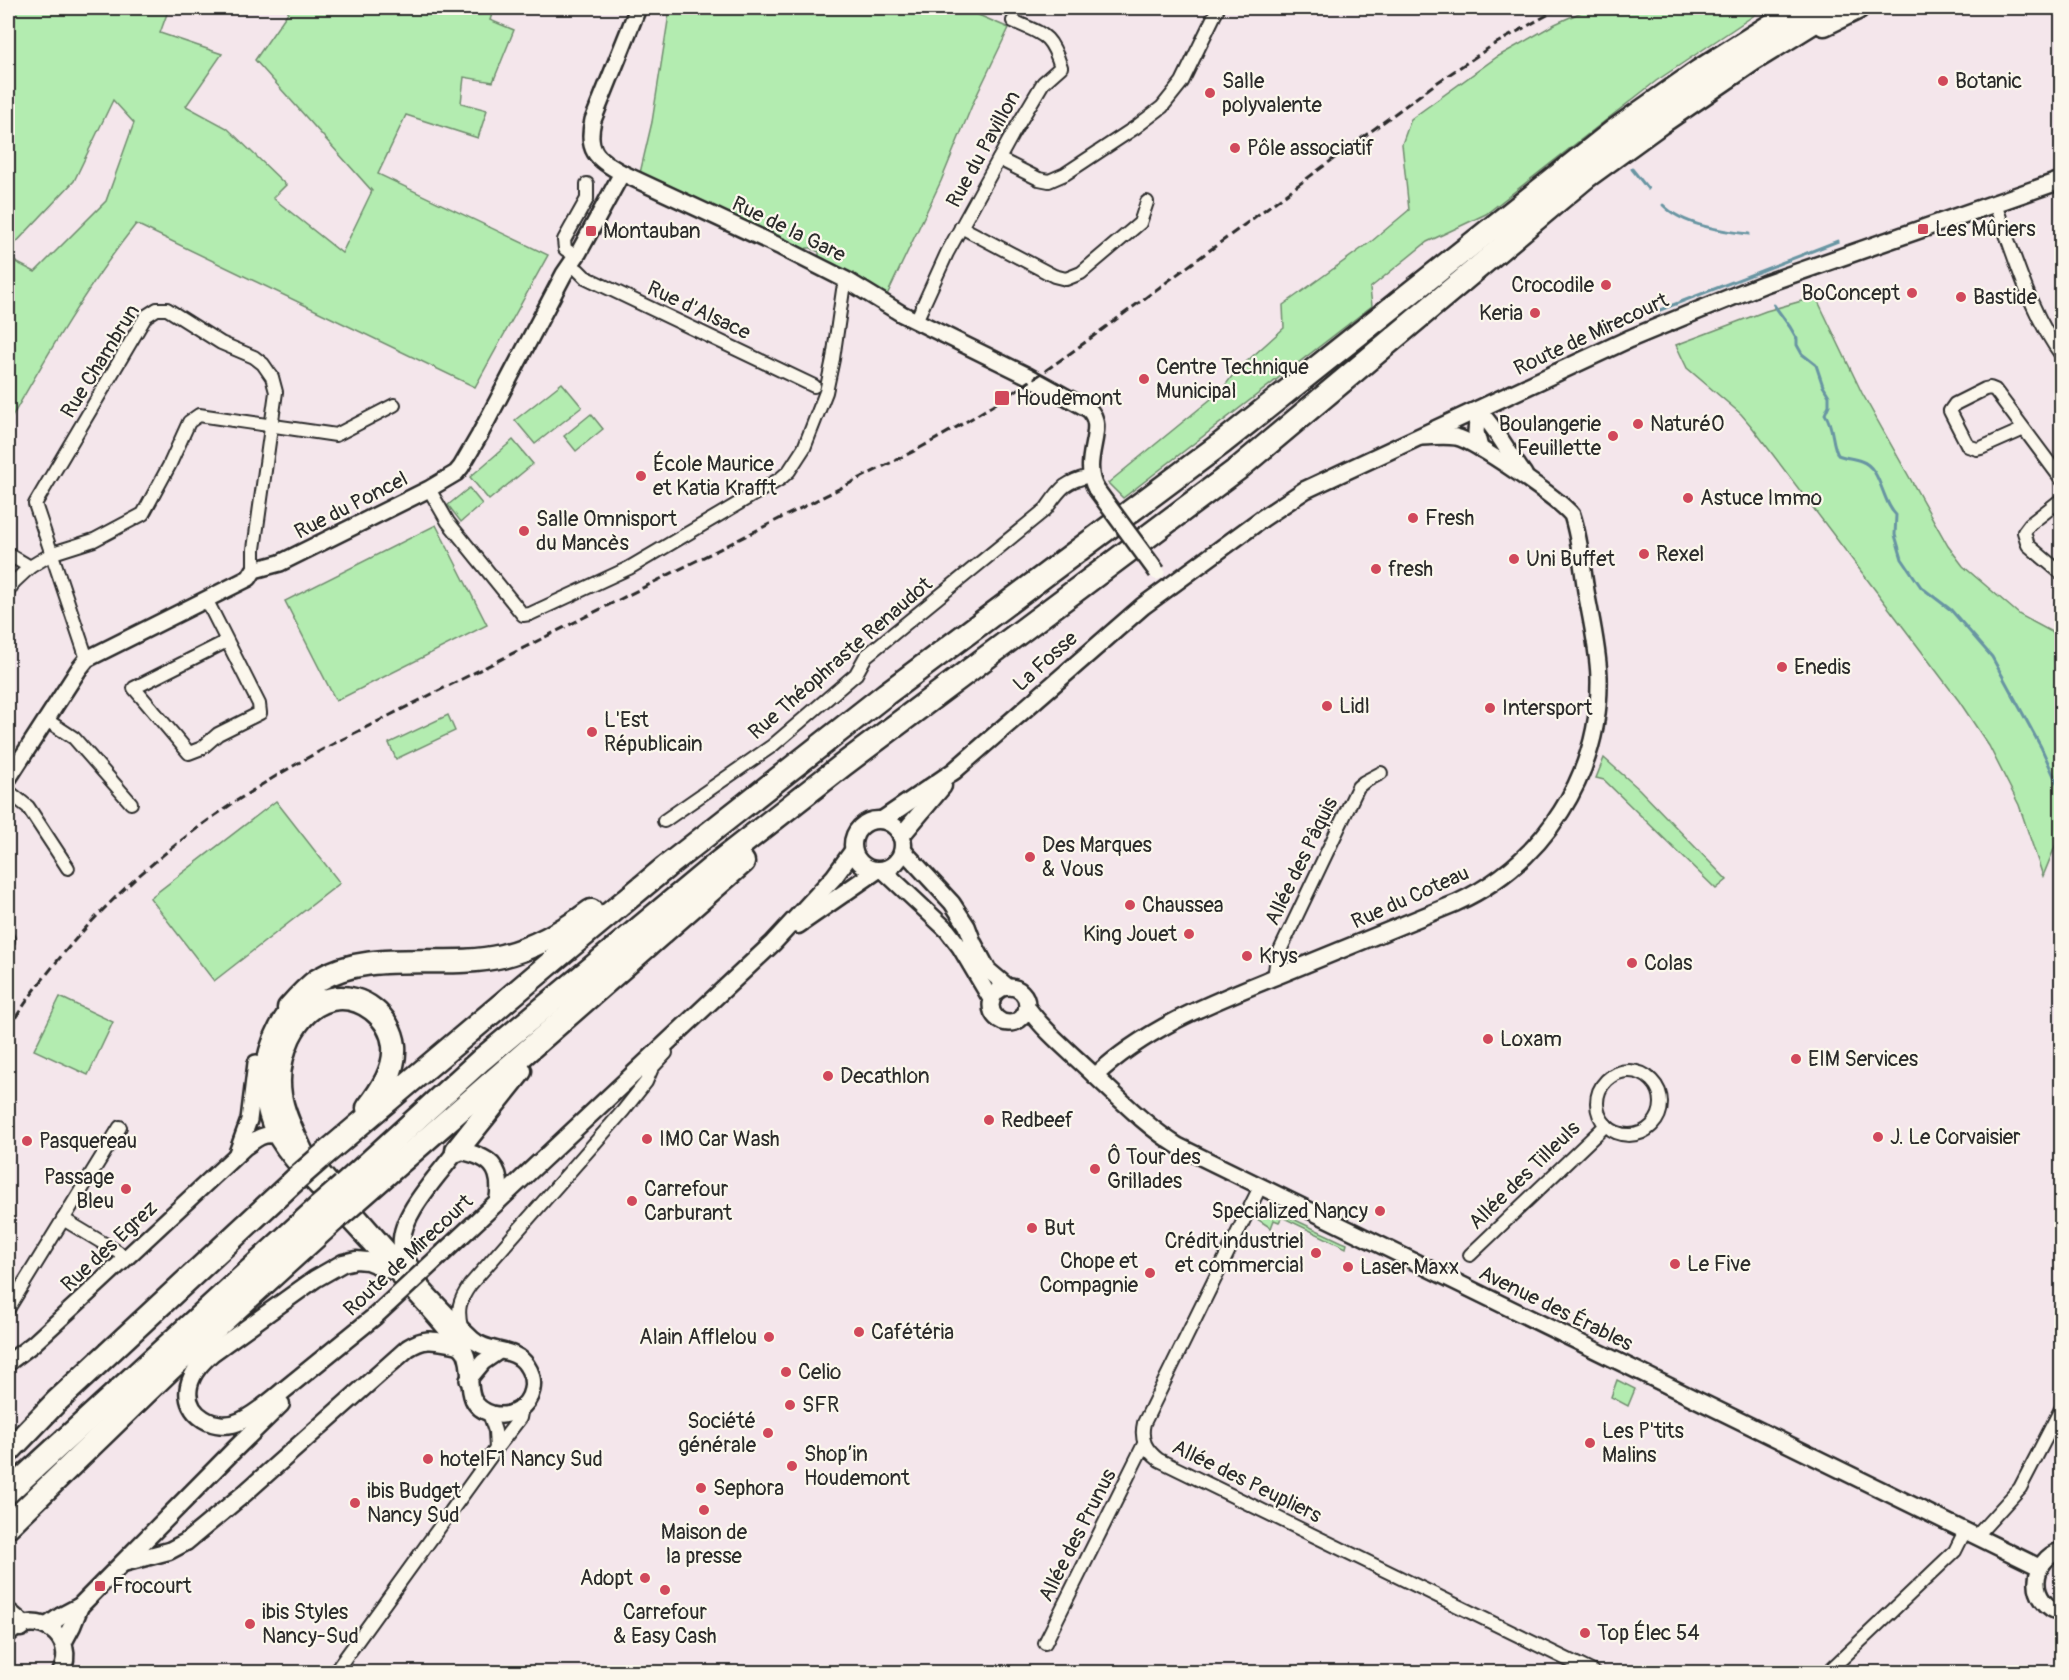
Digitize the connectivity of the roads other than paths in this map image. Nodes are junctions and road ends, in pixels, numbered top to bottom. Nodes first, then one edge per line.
1 (639, 8) edge
2 (1218, 8) edge
3 (1778, 8) edge
4 (1799, 8) edge
5 (1836, 8) edge
6 (1857, 8) edge
7 (1013, 21) dead end
8 (1752, 60) junction
9 (1692, 76) junction
10 (999, 159) junction
11 (622, 173) junction
12 (2061, 180) edge
13 (587, 184) dead end
14 (1148, 202) dead end
15 (1995, 205) junction
16 (961, 227) junction
17 (573, 260) junction
18 (848, 281) junction
19 (916, 321) junction
20 (2061, 356) edge
21 (814, 386) dead end
22 (1500, 401) junction
23 (394, 405) dead end
24 (1478, 410) junction
25 (272, 424) junction
26 (1494, 427) junction
27 (2024, 429) junction
28 (1419, 437) junction
29 (1480, 448) junction
30 (2061, 480) edge
31 (1529, 481) junction
32 (1093, 482) junction
33 (429, 489) junction
34 (2061, 499) edge
35 (8, 554) edge
36 (53, 554) junction
37 (30, 567) junction
38 (254, 570) junction
39 (2061, 573) edge
40 (1167, 587) junction
41 (8, 592) edge
42 (206, 599) junction
43 (227, 641) junction
44 (87, 659) junction
45 (45, 719) junction
46 (843, 765) junction
47 (954, 771) junction
48 (1381, 773) dead end
49 (8, 779) edge
50 (8, 791) edge
51 (131, 803) dead end
52 (882, 820) junction
53 (664, 821) dead end
54 (902, 843) junction
55 (853, 851) junction
56 (666, 867) junction
57 (68, 868) dead end
58 (880, 870) junction
59 (773, 943) junction
60 (621, 970) junction
61 (1274, 978) junction
62 (1008, 987) junction
63 (992, 1000) junction
64 (1028, 1007) junction
65 (289, 1008) joint
66 (689, 1021) junction
67 (1015, 1022) junction
68 (1048, 1032) junction
69 (270, 1039) junction
70 (1095, 1076) junction
71 (1606, 1125) junction
72 (120, 1127) dead end
73 (352, 1131) junction
74 (275, 1135) junction
75 (252, 1142) junction
76 (457, 1150) junction
77 (302, 1153) junction
78 (236, 1156) junction
79 (1260, 1187) junction
80 (350, 1193) junction
81 (498, 1201) junction
82 (326, 1214) junction
83 (63, 1219) junction
84 (1470, 1255) dead end
85 (125, 1259) junction
86 (394, 1272) junction
87 (420, 1284) junction
88 (8, 1309) edge
89 (374, 1317) junction
90 (461, 1327) junction
91 (460, 1345) junction
92 (499, 1351) junction
93 (8, 1363) edge
94 (468, 1380) junction
95 (522, 1407) junction
96 (2061, 1407) edge
97 (489, 1413) junction
98 (1144, 1444) junction
99 (13, 1445) edge
100 (496, 1449) junction
101 (8, 1492) edge
102 (8, 1526) edge
103 (1971, 1534) junction
104 (2061, 1550) edge
105 (122, 1563) junction
106 (2039, 1567) junction
107 (80, 1606) junction
108 (2061, 1613) edge
109 (12, 1625) edge
110 (47, 1626) junction
111 (63, 1643) junction
112 (1045, 1643) dead end
113 (63, 1671) edge
114 (335, 1672) edge
115 (1593, 1672) edge
116 (1828, 1672) edge

1 - 11 street, Rue de la Gare
2 - 10 street
3 - 9 highway
4 - 9 highway
5 - 8 highway
6 - 8 highway
7 - 10 street, Rue du Pavillon
8 - 46 highway
9 - 56 highway
10 - 16 street, Rue du Pavillon
11 - 17 street, Rue du Poncel
11 - 18 street, Rue de la Gare
12 - 15 main road, Route de Mirecourt
13 - 17 street
14 - 16 street
15 - 20 street
15 - 22 main road, Route de Mirecourt
16 - 19 street, Rue du Pavillon
17 - 21 street, Rue d'Alsace
17 - 33 street, Rue du Poncel
18 - 19 street, Rue de la Gare
18 - 33 street
19 - 32 street, Rue de la Gare
22 - 24 main road, Route de Mirecourt
22 - 26 street
23 - 25 street
24 - 26 street, Rue du Coteau
24 - 28 main road, Route de Mirecourt
24 - 29 street
25 - 36 street
25 - 36 street, Rue Chambrun
25 - 38 street, Rue Chambrun
26 - 31 street, Rue du Coteau
27 - 27 street
27 - 30 street
28 - 29 street, Rue du Coteau
28 - 40 main road, Route de Mirecourt
29 - 31 street, Rue du Coteau
31 - 61 street, Rue du Coteau
32 - 40 street, bridge
32 - 53 street, Rue Théophraste Renaudot
33 - 38 street, Rue du Poncel
34 - 39 street
35 - 37 street
36 - 37 street
36 - 44 street
37 - 41 street
38 - 42 street, Rue du Poncel
40 - 47 main road, La Fosse
42 - 43 street
42 - 44 street, Rue du Poncel
43 - 43 street
44 - 45 street, Rue du Poncel
45 - 49 street, Rue du Poncel
45 - 51 street
46 - 60 highway
46 - 80 highway
47 - 52 main road, La Fosse
47 - 54 main road, La Fosse
48 - 61 street, Allée des Pâquis
50 - 57 street
52 - 54 main road
52 - 55 main road
54 - 58 main road
54 - 62 street
55 - 58 main road
55 - 59 main road, Route de Mirecourt
56 - 65 highway
56 - 73 highway
58 - 59 main road, Route de Mirecourt
58 - 63 street
59 - 66 main road, Route de Mirecourt
60 - 76 highway
60 - 80 highway
61 - 70 street, Rue du Coteau
62 - 63 street
62 - 64 street
63 - 67 street
64 - 67 street
64 - 68 street, Avenue des Érables
65 - 69 street
66 - 81 main road, Route de Mirecourt
66 - 90 street
67 - 68 street, Avenue des Érables
68 - 70 street, Avenue des Érables
69 - 74 street
69 - 78 street
70 - 79 street, Avenue des Érables
71 - 71 street, Allée des Tilleuls
71 - 84 street, Allée des Tilleuls
72 - 83 street
73 - 77 highway
73 - 77 highway
74 - 75 street
74 - 77 street
75 - 77 street
75 - 78 street, Rue des Egrez
76 - 81 main road
76 - 87 main road
77 - 86 street
77 - 87 street
77 - 99 highway, bridge
78 - 85 street, Rue des Egrez
79 - 98 street, Allée des Peupliers
79 - 103 street, Avenue des Érables
80 - 82 highway, bridge
81 - 89 main road, Route de Mirecourt, bridge
82 - 101 highway
82 - 102 highway
83 - 85 street
83 - 88 street
85 - 93 street, Rue des Egrez
86 - 89 main road
86 - 91 street
87 - 90 street
89 - 105 main road, Route de Mirecourt
90 - 92 street
91 - 94 street
91 - 105 main road
92 - 94 street
92 - 95 street
94 - 97 street
95 - 97 street
95 - 100 street
96 - 103 street
97 - 100 street
98 - 112 street, Allée des Prunus
98 - 115 street, Allée des Peupliers
100 - 114 street
103 - 106 street, Avenue des Érables
103 - 116 street
104 - 106 street
105 - 107 main road, Route de Mirecourt
106 - 108 street
107 - 110 main road, Route de Mirecourt
107 - 111 main road, Route de Mirecourt
109 - 110 main road
110 - 111 main road
111 - 113 main road

